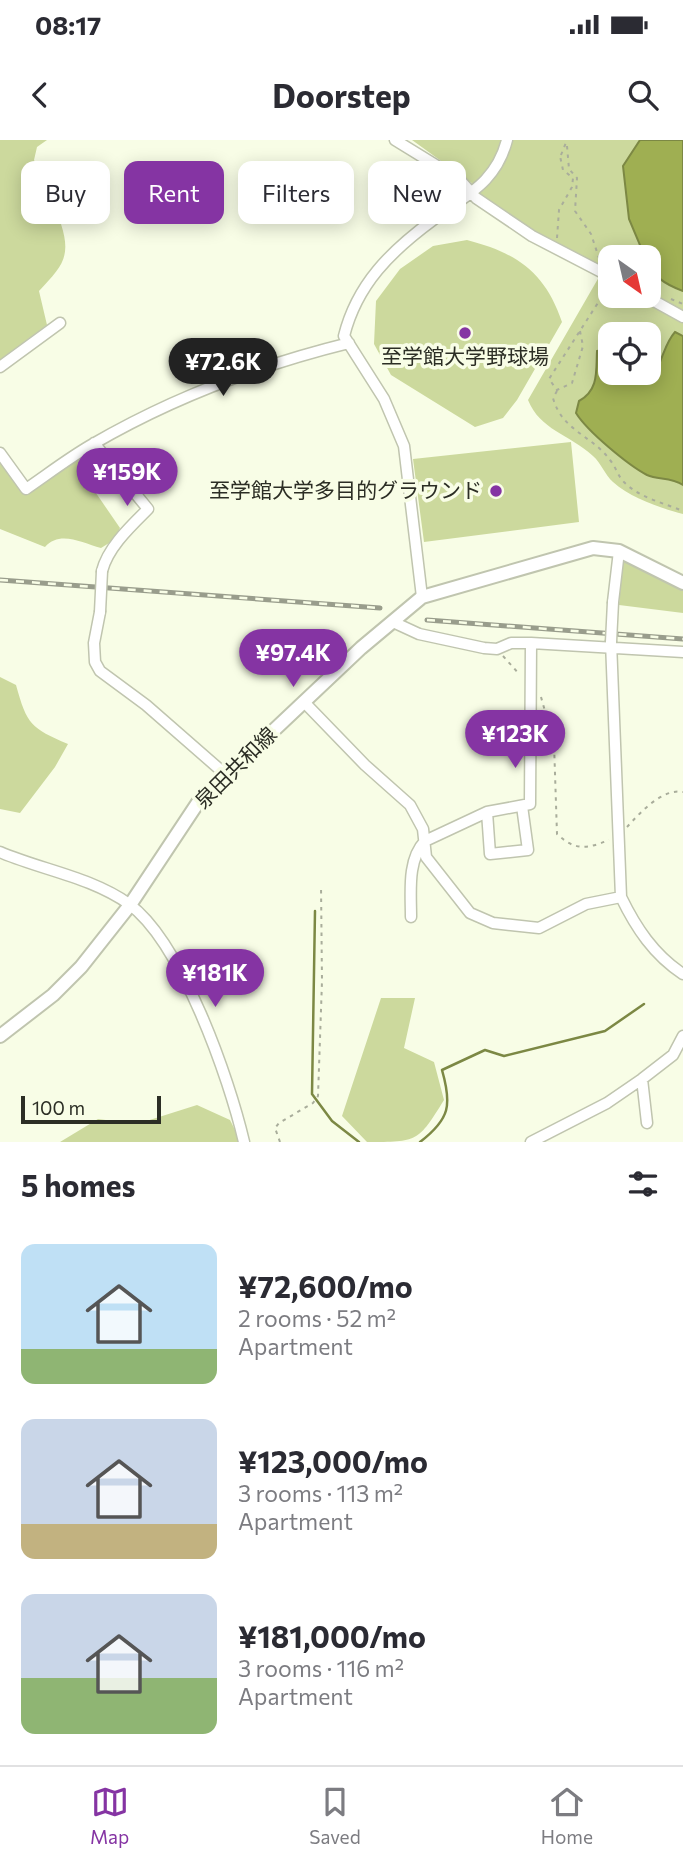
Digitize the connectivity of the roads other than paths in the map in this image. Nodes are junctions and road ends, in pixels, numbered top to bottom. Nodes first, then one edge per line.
1 (395, 140) edge
2 (507, 140) edge
3 (472, 190) junction
4 (598, 269) edge
5 (662, 305) edge
6 (683, 317) edge
7 (60, 323) dead end
8 (349, 343) junction
9 (0, 367) edge
10 (94, 443) junction
11 (0, 453) edge
12 (619, 551) junction
13 (683, 583) edge
14 (422, 597) junction
15 (393, 621) junction
16 (531, 643) junction
17 (611, 645) junction
18 (683, 652) edge
19 (304, 702) junction
20 (225, 774) junction
21 (522, 806) junction
22 (487, 812) junction
23 (425, 841) junction
24 (2, 855) edge
25 (621, 897) junction
26 (130, 905) junction
27 (411, 917) dead end
28 (683, 974) edge
29 (0, 1036) edge
30 (683, 1036) edge
31 (642, 1079) junction
32 (647, 1123) dead end
33 (244, 1142) edge
34 (531, 1142) edge

1 - 3 street
2 - 3 street
3 - 4 street
3 - 8 street
5 - 6 street
7 - 9 street
8 - 10 street
8 - 14 street
10 - 11 street
10 - 20 street, bridge
12 - 13 main road, 泉田共和線
12 - 14 main road, 泉田共和線
12 - 17 street, bridge
14 - 15 main road, 泉田共和線
15 - 16 street
15 - 19 main road, 泉田共和線
16 - 17 street
16 - 21 street
17 - 18 street
17 - 25 street
19 - 20 main road, 泉田共和線
19 - 23 street
20 - 26 main road, 泉田共和線
21 - 22 street
21 - 22 street
22 - 23 street
23 - 25 street
23 - 27 street
24 - 26 street
25 - 28 street
26 - 29 main road, 泉田共和線
26 - 33 street
30 - 31 street
31 - 32 street
31 - 34 street

